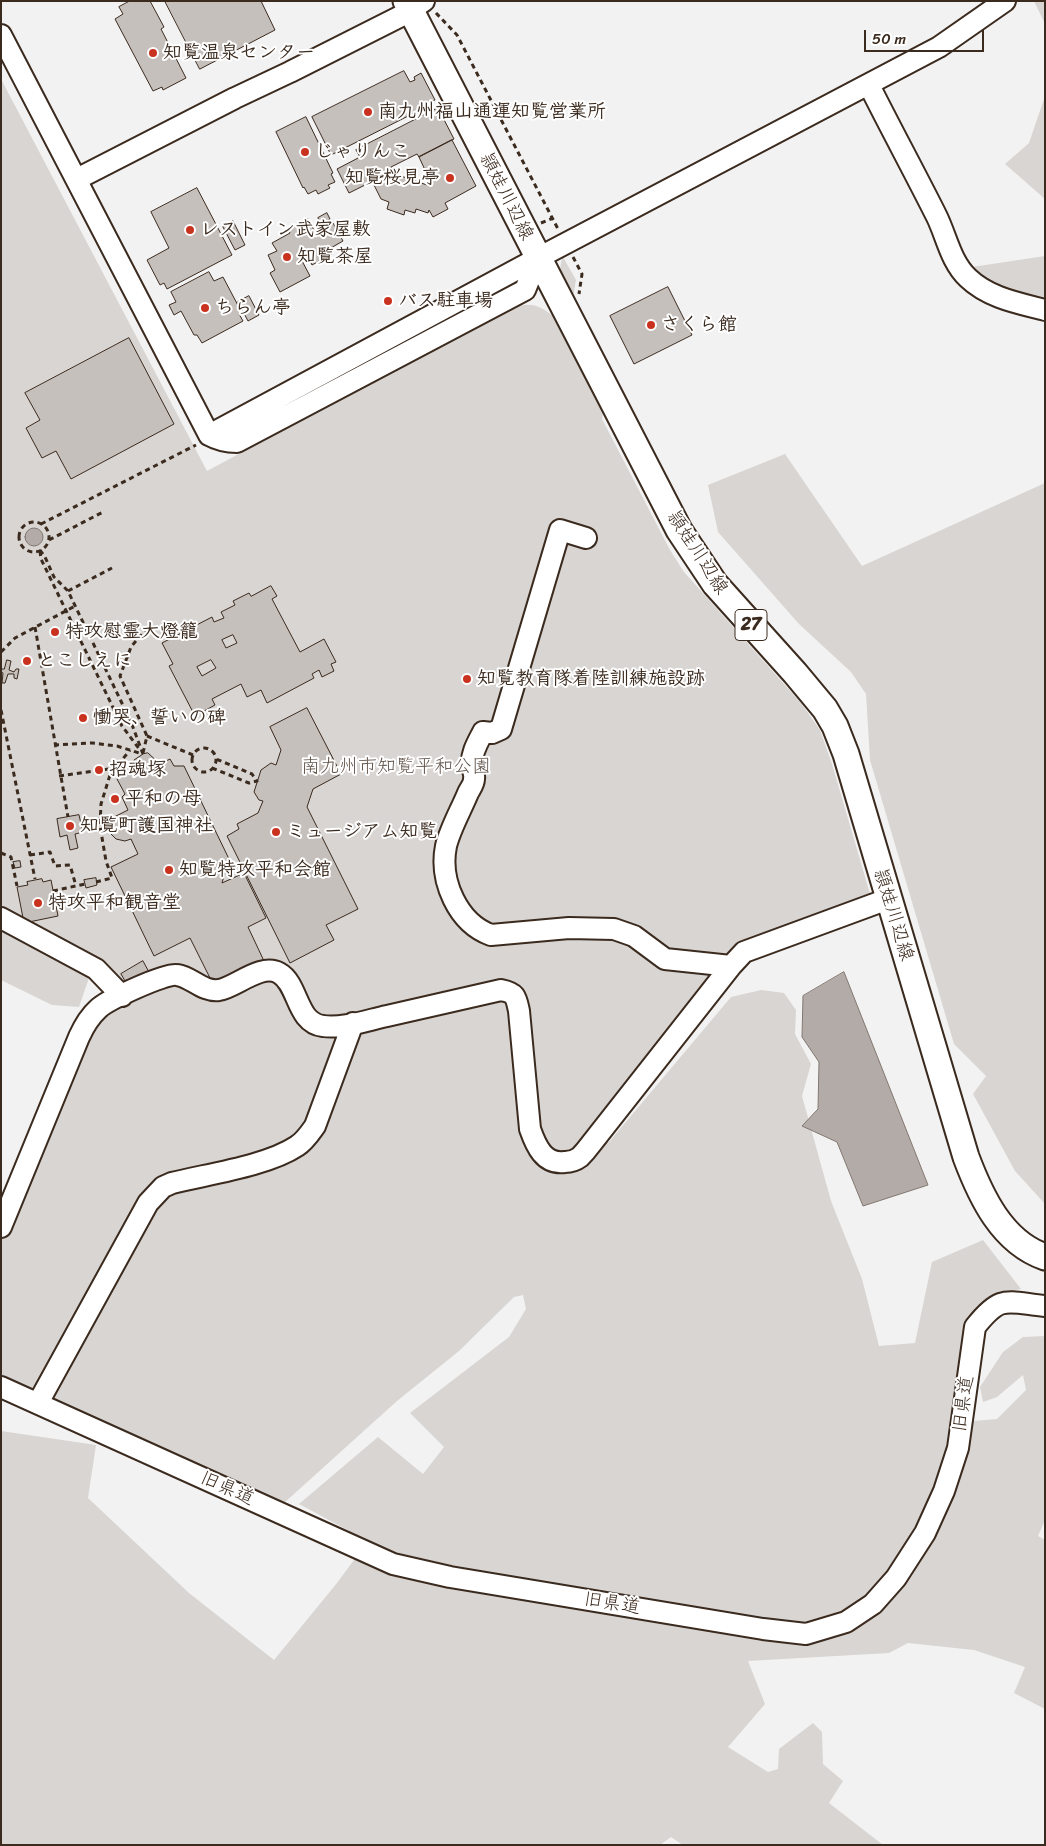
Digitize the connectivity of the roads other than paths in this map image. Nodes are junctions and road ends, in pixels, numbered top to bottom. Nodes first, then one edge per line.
1 (1005, 1) edge
2 (418, 5) edge
3 (1, 35) edge
4 (869, 84) junction
5 (77, 179) junction
6 (538, 258) junction
7 (1045, 310) edge
8 (586, 538) dead end
9 (888, 899) junction
10 (1, 918) edge
11 (731, 966) junction
12 (122, 996) junction
13 (353, 1024) junction
14 (1, 1227) edge
15 (1045, 1257) edge
16 (1045, 1306) edge
17 (1, 1387) edge
18 (38, 1403) junction

1 - 4 street
2 - 5 street
2 - 6 main road, 頴娃川辺線 / 27
3 - 5 street
4 - 6 street
4 - 7 street
5 - 6 street
6 - 9 main road, 頴娃川辺線 / 27
8 - 11 street
9 - 11 street
9 - 15 main road, 頴娃川辺線 / 27
10 - 12 street
11 - 13 street
12 - 13 street
12 - 14 street
13 - 18 street
16 - 18 street, 旧県道
17 - 18 street, 旧県道

